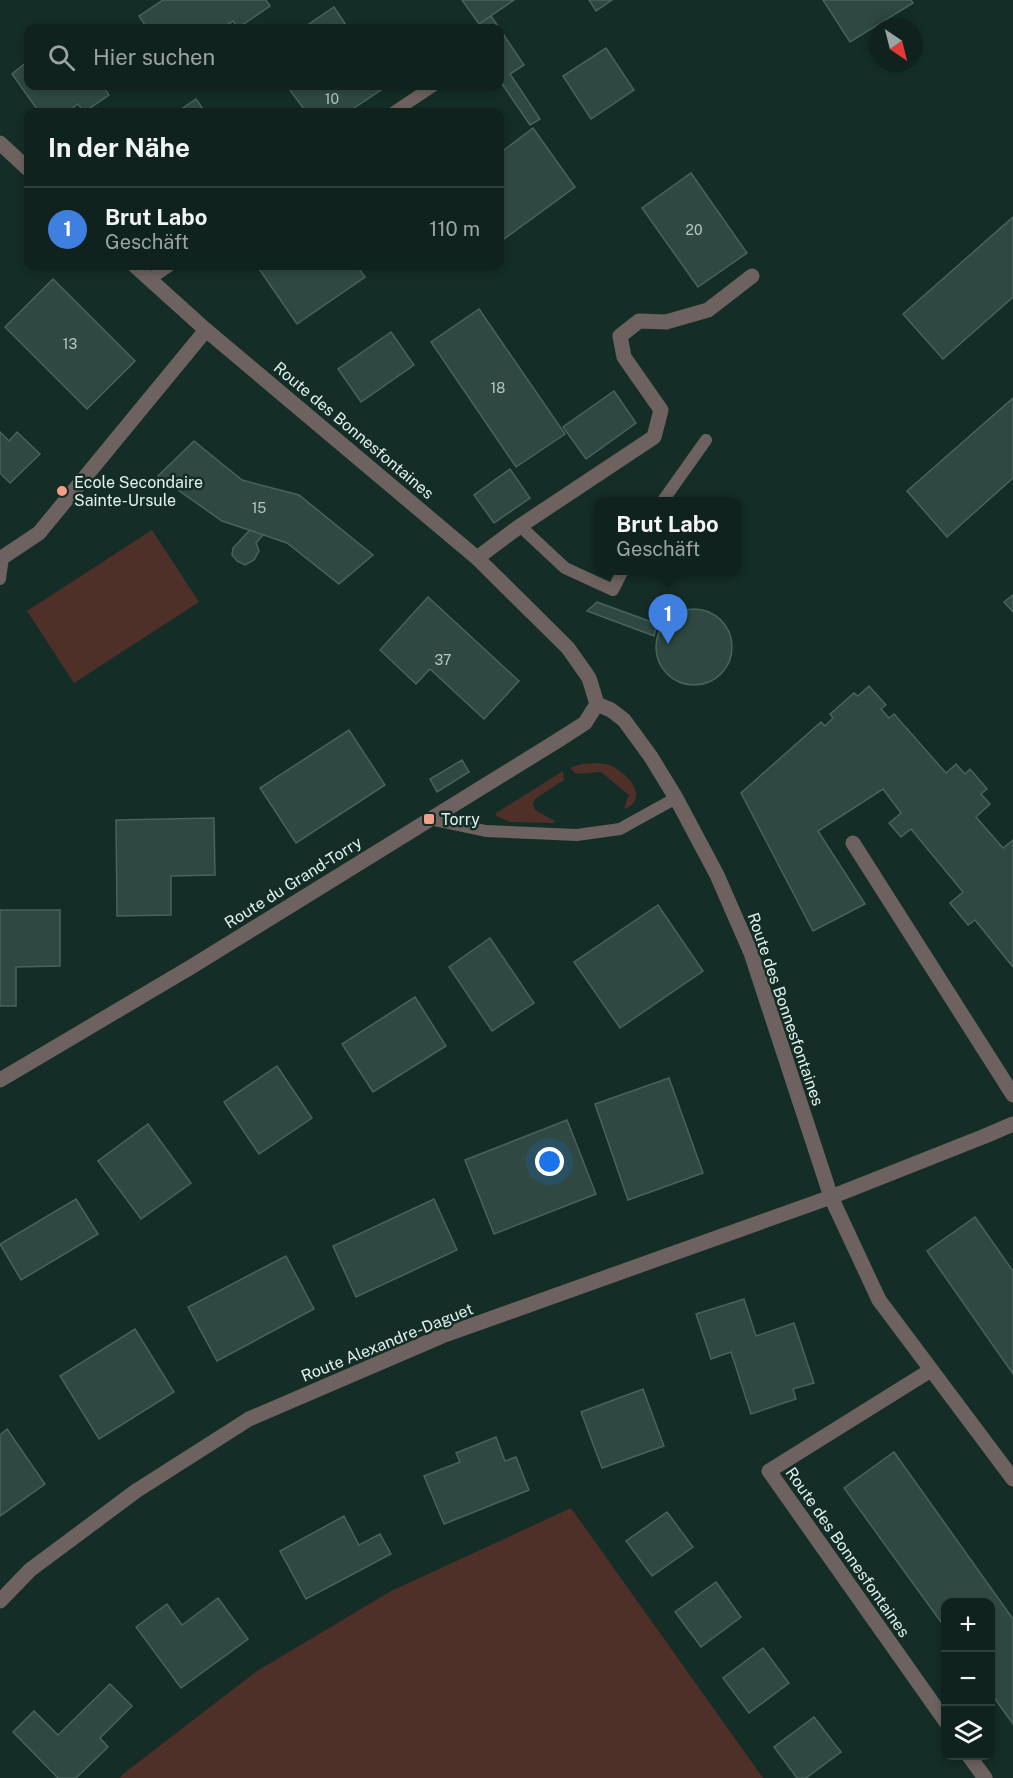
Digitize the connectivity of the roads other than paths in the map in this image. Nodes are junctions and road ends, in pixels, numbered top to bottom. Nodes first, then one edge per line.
1 (427, 90) edge
2 (400, 108) edge
3 (0, 143) edge
4 (24, 165) edge
5 (140, 270) edge
6 (163, 270) edge
7 (752, 276) dead end
8 (150, 279) junction
9 (206, 330) junction
10 (706, 440) dead end
11 (665, 497) edge
12 (520, 526) junction
13 (1, 556) edge
14 (477, 558) junction
15 (620, 575) edge
16 (0, 579) edge
17 (597, 704) junction
18 (676, 798) junction
19 (429, 819) junction
20 (853, 843) dead end
21 (0, 1080) edge
22 (1013, 1095) edge
23 (1013, 1124) edge
24 (831, 1197) junction
25 (931, 1370) junction
26 (1013, 1479) edge
27 (0, 1601) edge
28 (941, 1716) edge
29 (972, 1760) edge
30 (985, 1778) edge

1 - 2 lane
3 - 4 street
5 - 8 street, Route des Bonnesfontaines
6 - 8 lane
7 - 12 street
8 - 9 street, Route des Bonnesfontaines
9 - 13 street
9 - 14 street, Route des Bonnesfontaines
10 - 11 lane
12 - 14 street
12 - 15 lane
13 - 16 lane
14 - 17 street, Route des Bonnesfontaines
17 - 18 street, Route des Bonnesfontaines
17 - 19 street, Route du Grand-Torry
18 - 19 lane
18 - 24 street, Route des Bonnesfontaines
19 - 21 street, Route du Grand-Torry
20 - 22 street
23 - 24 street
24 - 25 street, Route des Bonnesfontaines
24 - 27 street, Route Alexandre-Daguet
25 - 26 street, Route des Bonnesfontaines
25 - 28 street, Route des Bonnesfontaines
29 - 30 street

